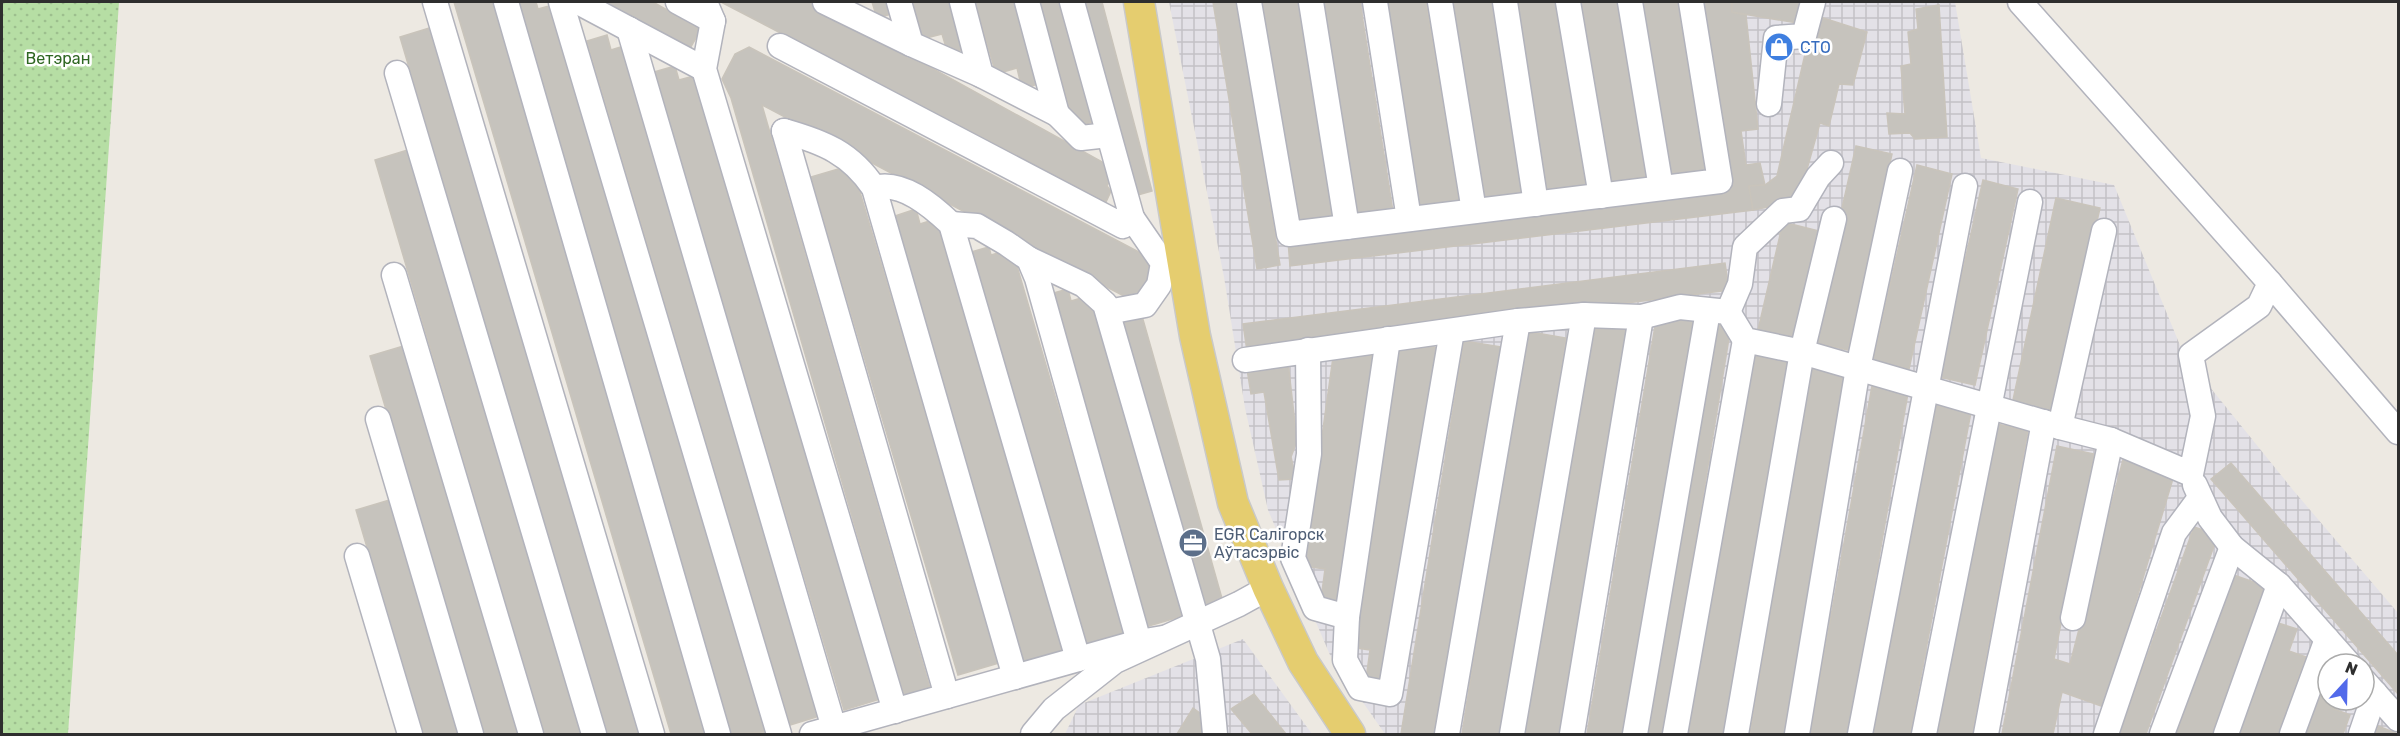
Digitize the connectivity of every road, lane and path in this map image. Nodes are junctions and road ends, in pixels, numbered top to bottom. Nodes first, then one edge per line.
1 (435, 2) edge
2 (506, 2) edge
3 (561, 2) edge
4 (578, 2) edge
5 (678, 2) edge
6 (899, 2) edge
7 (962, 2) edge
8 (1028, 2) edge
9 (1072, 2) edge
10 (1138, 2) edge
11 (1249, 2) edge
12 (1311, 2) edge
13 (1375, 2) edge
14 (1440, 2) edge
15 (1505, 2) edge
16 (1568, 2) edge
17 (1630, 2) edge
18 (1690, 2) edge
19 (1813, 2) edge
20 (2020, 2) edge
21 (832, 4) edge
22 (709, 11) edge
23 (629, 29) junction
24 (911, 45) junction
25 (780, 46) dead end
26 (704, 69) junction
27 (397, 74) dead end
28 (981, 75) junction
29 (1769, 104) dead end
30 (1058, 114) junction
31 (1108, 135) junction
32 (1831, 163) dead end
33 (1900, 171) dead end
34 (1965, 186) dead end
35 (874, 188) junction
36 (1661, 188) junction
37 (1601, 196) junction
38 (2030, 202) dead end
39 (1536, 204) junction
40 (1474, 212) junction
41 (1132, 218) junction
42 (1409, 219) junction
43 (1834, 219) dead end
44 (951, 224) junction
45 (1347, 227) junction
46 (2104, 231) dead end
47 (1029, 260) junction
48 (394, 274) dead end
49 (2270, 283) junction
50 (1108, 312) junction
51 (1718, 312) junction
52 (1584, 315) junction
53 (1641, 317) junction
54 (1518, 321) junction
55 (1452, 330) junction
56 (1388, 339) junction
57 (1745, 340) junction
58 (1308, 350) junction
59 (1802, 352) junction
60 (1245, 360) dead end
61 (1858, 368) junction
62 (1924, 388) junction
63 (1988, 406) junction
64 (378, 419) dead end
65 (2052, 425) junction
66 (2398, 432) edge
67 (2111, 440) junction
68 (2191, 474) junction
69 (2200, 498) junction
70 (2232, 547) junction
71 (357, 556) dead end
72 (2279, 585) junction
73 (1268, 588) junction
74 (1347, 617) junction
75 (2073, 618) dead end
76 (1198, 623) junction
77 (1163, 638) junction
78 (2327, 639) junction
79 (1139, 642) junction
80 (2338, 652) edge
81 (1078, 659) junction
82 (1015, 677) junction
83 (2376, 695) edge
84 (947, 696) junction
85 (895, 711) junction
86 (2365, 712) edge
87 (2398, 720) edge
88 (823, 731) edge
89 (410, 735) edge
90 (471, 735) edge
91 (531, 735) edge
92 (594, 735) edge
93 (652, 735) edge
94 (718, 735) edge
95 (779, 735) edge
96 (1033, 735) edge
97 (1215, 735) edge
98 (1350, 735) edge
99 (1447, 735) edge
100 (1512, 735) edge
101 (1572, 735) edge
102 (1635, 735) edge
103 (1676, 735) edge
104 (1736, 735) edge
105 (1797, 735) edge
106 (1860, 735) edge
107 (1924, 735) edge
108 (1986, 735) edge
109 (2106, 735) edge
110 (2162, 735) edge
111 (2226, 735) edge
112 (2292, 735) edge
113 (2361, 735) edge

1 - 93 lane
2 - 94 lane
3 - 95 lane
4 - 23 lane
5 - 22 lane
6 - 24 lane
7 - 28 lane
8 - 30 lane
9 - 31 lane
10 - 73 main road
11 - 45 lane
12 - 45 lane
13 - 42 lane
14 - 40 lane
15 - 39 lane
16 - 37 lane
17 - 36 lane
18 - 36 lane
19 - 29 lane
20 - 49 lane
21 - 24 lane
22 - 26 lane
23 - 26 lane
23 - 88 lane
24 - 28 lane
25 - 41 lane
26 - 85 lane
27 - 92 lane
28 - 30 lane
30 - 31 lane
31 - 41 lane
32 - 51 lane
33 - 61 lane
34 - 62 lane
35 - 44 lane
35 - 82 lane
35 - 84 lane
36 - 37 lane
37 - 39 lane
38 - 63 lane
39 - 40 lane
40 - 42 lane
41 - 50 lane
42 - 45 lane
43 - 59 lane
44 - 47 lane
44 - 81 lane
46 - 65 lane
47 - 50 lane
47 - 79 lane
48 - 91 lane
49 - 66 lane
49 - 68 lane
50 - 76 lane
51 - 53 lane
51 - 57 lane
51 - 102 lane
52 - 53 lane
52 - 54 lane
52 - 100 lane
53 - 101 lane
54 - 55 lane
54 - 99 lane
55 - 56 lane
55 - 74 lane
56 - 58 lane
56 - 74 lane
57 - 59 lane
57 - 103 lane
58 - 60 lane
58 - 74 lane
59 - 61 lane
59 - 104 lane
61 - 62 lane
61 - 105 lane
62 - 63 lane
62 - 106 lane
63 - 65 lane
63 - 107 lane
64 - 90 lane
65 - 67 lane
65 - 108 lane
67 - 68 lane
67 - 75 lane
68 - 69 lane
69 - 70 lane
69 - 109 lane
70 - 72 lane
70 - 110 lane
71 - 89 lane
72 - 78 lane
72 - 111 lane
73 - 76 lane
73 - 98 main road
76 - 77 lane
76 - 97 lane
77 - 79 lane
77 - 96 lane
78 - 80 lane
78 - 112 lane
79 - 81 lane
81 - 82 lane
82 - 84 lane
83 - 87 lane
84 - 85 lane
85 - 88 lane
86 - 113 lane

